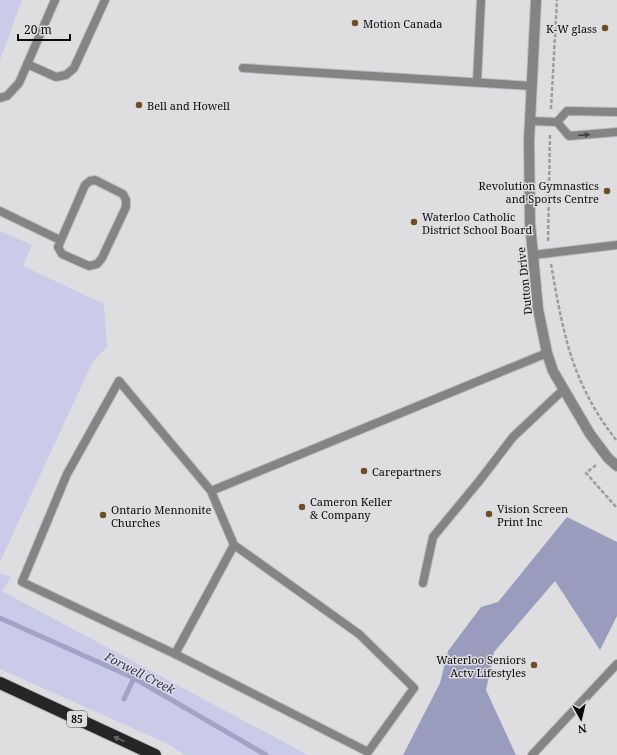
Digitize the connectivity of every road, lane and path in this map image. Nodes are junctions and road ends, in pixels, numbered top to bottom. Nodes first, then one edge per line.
1 (55, 0) edge
2 (105, 0) edge
3 (481, 0) edge
4 (536, 0) edge
5 (557, 0) edge
6 (27, 64) junction
7 (243, 68) dead end
8 (477, 82) junction
9 (532, 86) junction
10 (0, 98) edge
11 (617, 112) edge
12 (530, 121) junction
13 (554, 122) junction
14 (617, 132) edge
15 (0, 211) edge
16 (60, 240) junction
17 (617, 245) edge
18 (549, 253) junction
19 (533, 255) junction
20 (547, 353) junction
21 (564, 389) junction
22 (617, 441) edge
23 (596, 466) dead end
24 (617, 466) edge
25 (211, 490) junction
26 (617, 508) edge
27 (234, 545) junction
28 (424, 583) dead end
29 (175, 654) junction
30 (617, 664) edge
31 (0, 683) edge
32 (155, 755) edge
33 (532, 755) edge

1 - 6 lane
2 - 6 lane
3 - 8 lane
4 - 9 street, Dutton Drive
5 - 13 path
6 - 10 lane
7 - 8 lane
8 - 9 lane
9 - 12 street, Dutton Drive
11 - 13 lane
12 - 13 lane
12 - 19 street, Dutton Drive
13 -> 14 lane
13 - 18 path
15 - 16 lane
16 - 16 lane
17 - 18 lane
18 - 19 lane
18 - 22 path
19 - 20 street, Dutton Drive
20 - 21 street, Dutton Drive
20 - 25 lane
21 - 24 street, Dutton Drive
21 - 28 lane
23 - 26 path
25 - 27 lane
25 - 29 lane
27 - 29 lane
27 - 29 lane
30 - 33 lane
32 -> 31 highway, 85

